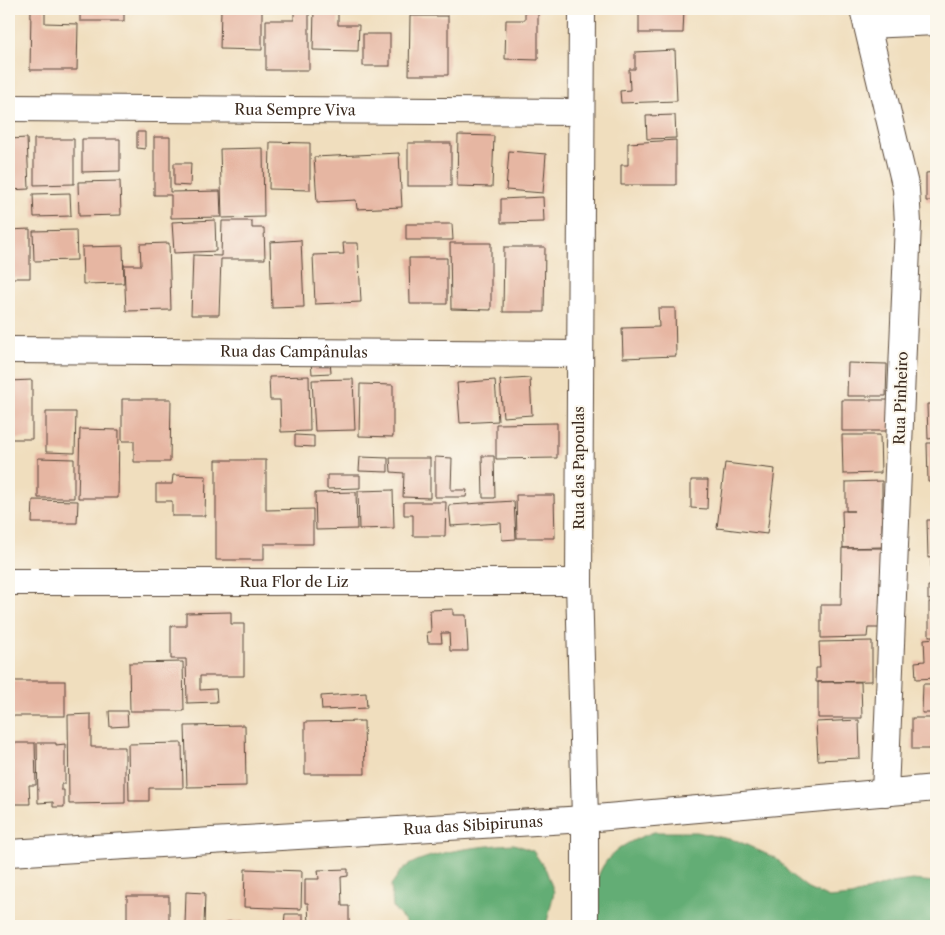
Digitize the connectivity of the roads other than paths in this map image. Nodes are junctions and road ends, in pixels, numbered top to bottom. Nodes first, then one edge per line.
1 (582, 9) edge
2 (865, 17) edge
3 (936, 22) edge
4 (9, 108) edge
5 (581, 112) junction
6 (9, 350) edge
7 (580, 354) junction
8 (9, 582) edge
9 (579, 582) junction
10 (936, 788) edge
11 (885, 793) junction
12 (586, 819) junction
13 (9, 853) edge
14 (585, 926) edge

1 - 5 street, Rua das Papoulas
2 - 3 street
2 - 11 street, Rua Pinheiro
4 - 5 street, Rua Sempre Viva
5 - 7 street, Rua das Papoulas
6 - 7 street, Rua das Campânulas
7 - 9 street, Rua das Papoulas
8 - 9 street, Rua Flor de Liz
9 - 12 street, Rua das Papoulas
10 - 11 street, Rua das Sibipirunas
11 - 12 street, Rua das Sibipirunas
12 - 13 street, Rua das Sibipirunas
12 - 14 street, Rua das Papoulas

